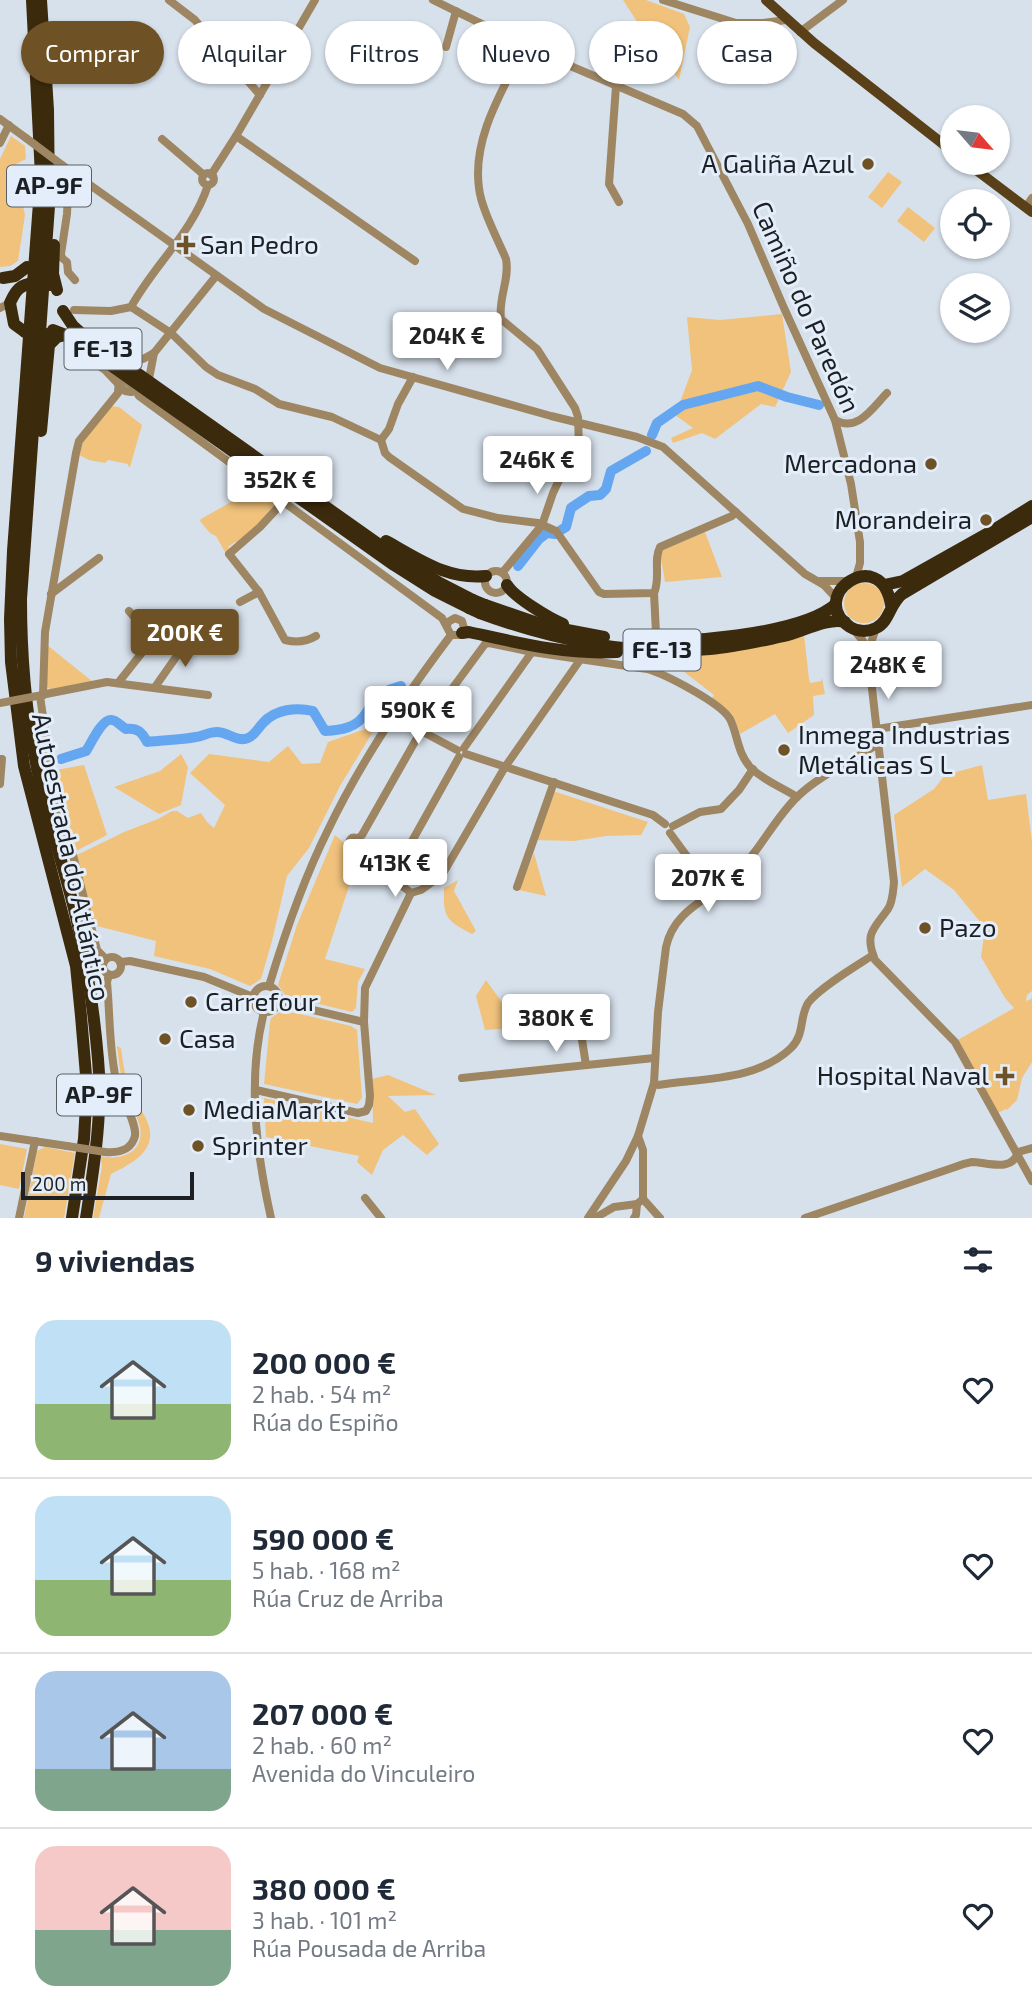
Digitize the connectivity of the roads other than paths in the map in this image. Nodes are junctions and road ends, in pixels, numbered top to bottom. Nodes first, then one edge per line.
1 (32, 0) edge
2 (41, 0) edge
3 (169, 0) edge
4 (315, 0) edge
5 (433, 0) edge
6 (663, 0) edge
7 (766, 0) edge
8 (843, 0) edge
9 (450, 6) edge
10 (786, 20) junction
11 (36, 21) edge
12 (40, 21) edge
13 (479, 21) edge
14 (800, 32) junction
15 (446, 47) dead end
16 (575, 68) edge
17 (37, 84) edge
18 (40, 84) edge
19 (51, 84) edge
20 (506, 84) edge
21 (616, 86) junction
22 (260, 95) junction
23 (0, 119) edge
24 (9, 125) junction
25 (236, 136) junction
26 (162, 139) dead end
27 (940, 142) edge
28 (0, 143) edge
29 (65, 167) junction
30 (208, 175) junction
31 (985, 175) edge
32 (618, 202) dead end
33 (1030, 206) edge
34 (174, 246) junction
35 (415, 261) dead end
36 (27, 267) junction
37 (216, 276) junction
38 (75, 280) dead end
39 (1, 281) edge
40 (24, 285) junction
41 (54, 288) junction
42 (6, 307) edge
43 (131, 307) junction
44 (69, 310) junction
45 (171, 333) junction
46 (39, 334) junction
47 (154, 353) junction
48 (72, 355) dead end
49 (134, 360) junction
50 (115, 371) junction
51 (413, 377) junction
52 (141, 385) junction
53 (887, 393) dead end
54 (114, 399) junction
55 (835, 421) junction
56 (579, 423) junction
57 (381, 440) junction
58 (284, 501) junction
59 (1032, 506) edge
60 (332, 511) junction
61 (736, 512) junction
62 (1032, 517) edge
63 (542, 525) junction
64 (860, 555) junction
65 (99, 558) dead end
66 (486, 576) junction
67 (872, 578) junction
68 (505, 579) junction
69 (852, 579) junction
70 (820, 581) junction
71 (884, 585) junction
72 (488, 590) junction
73 (259, 592) junction
74 (654, 593) junction
75 (51, 594) junction
76 (240, 602) dead end
77 (836, 602) junction
78 (891, 605) junction
79 (477, 607) junction
80 (129, 611) dead end
81 (848, 625) junction
82 (447, 626) junction
83 (877, 628) junction
84 (460, 631) junction
85 (204, 633) dead end
86 (656, 633) dead end
87 (316, 636) dead end
88 (614, 638) junction
89 (487, 644) junction
90 (640, 649) junction
91 (533, 653) junction
92 (580, 660) junction
93 (869, 662) junction
94 (118, 683) junction
95 (155, 687) junction
96 (208, 695) dead end
97 (40, 696) junction
98 (0, 702) edge
99 (1032, 705) edge
100 (393, 716) junction
101 (877, 729) junction
102 (421, 731) junction
103 (878, 744) junction
104 (461, 752) junction
105 (1, 759) edge
106 (505, 767) junction
107 (753, 769) junction
108 (554, 782) junction
109 (0, 783) edge
110 (797, 797) junction
111 (669, 828) junction
112 (357, 839) dead end
113 (517, 887) dead end
114 (411, 893) junction
115 (714, 893) junction
116 (873, 954) junction
117 (106, 959) junction
118 (120, 962) junction
119 (109, 975) junction
120 (269, 986) junction
121 (253, 997) junction
122 (279, 1002) junction
123 (264, 1012) junction
124 (579, 1021) dead end
125 (364, 1022) junction
126 (654, 1058) junction
127 (586, 1065) junction
128 (462, 1078) dead end
129 (654, 1083) junction
130 (256, 1090) junction
131 (0, 1136) edge
132 (638, 1136) junction
133 (34, 1141) junction
134 (1032, 1148) edge
135 (1018, 1152) junction
136 (1032, 1181) edge
137 (365, 1198) dead end
138 (640, 1202) junction
139 (19, 1218) edge
140 (72, 1218) edge
141 (86, 1218) edge
142 (271, 1218) edge
143 (381, 1218) edge
144 (589, 1218) edge
145 (595, 1218) edge
146 (634, 1218) edge
147 (660, 1218) edge
148 (805, 1218) edge

1 - 11 highway
2 - 12 highway
3 - 22 street
4 - 22 street
5 - 9 street, Camiño do Paredón
6 - 10 street
7 - 10 main road
8 - 14 street
9 - 13 street, Camiño do Paredón
9 - 15 street
10 - 14 main road
14 - 27 main road
16 - 21 street, Camiño do Paredón
17 - 36 highway
18 - 46 highway, AP-9F
19 - 41 highway
20 - 56 street
21 - 32 street
21 - 55 street, Camiño do Paredón
22 - 25 street
23 - 24 street
24 - 28 street
24 - 29 street, bridge
25 - 30 street
25 - 35 street
26 - 30 street
29 - 34 street
29 - 38 street
30 - 34 street
31 - 33 main road
34 - 37 street
34 - 43 street
36 - 39 highway
36 - 40 highway
37 - 45 street
37 - 51 street
39 - 40 highway
39 - 42 highway
40 - 41 highway, bridge
40 - 42 highway
41 - 44 highway, FE-13
42 - 46 highway
43 - 44 street
43 - 45 street
44 - 46 highway, FE-13
44 - 50 highway, FE-13
45 - 47 street
45 - 57 street
46 - 50 highway, FE-13
46 - 140 highway, Autoestrada do Atlántico / AP-9F
46 - 141 highway, Autoestrada do Atlántico / AP-9F
47 - 49 street
47 - 52 street
48 - 50 street
49 - 50 street
49 - 52 street
50 - 52 highway, FE-13
50 - 52 street
50 - 54 street
51 - 56 street
51 - 57 street
52 - 54 street
52 - 58 street
52 - 60 highway, FE-13
52 - 79 highway, FE-13
53 - 55 street
54 - 75 street
55 - 64 street, Camiño do Paredón
56 - 61 street
56 - 63 street
57 - 63 street
58 - 73 street
58 - 82 street
59 - 71 highway
60 - 66 highway
60 - 79 highway, FE-13
61 - 70 street
61 - 74 street
62 - 78 highway
63 - 68 street
63 - 74 street
64 - 67 street
64 - 69 street
65 - 75 street
66 - 68 street
66 - 72 street
67 - 69 highway
67 - 71 highway
68 - 72 street
68 - 88 highway
69 - 70 street
69 - 77 highway
70 - 77 street
71 - 78 highway
72 - 84 street
73 - 76 street
73 - 87 street
74 - 86 street
75 - 97 street
77 - 81 highway
77 - 88 highway, FE-13
78 - 83 highway
79 - 88 highway, FE-13
79 - 90 highway, FE-13
80 - 94 street
81 - 83 highway, FE-13
81 - 90 highway, FE-13
81 - 93 street
82 - 84 street
82 - 84 street
83 - 93 street
84 - 89 street
84 - 90 highway
84 - 100 street
85 - 95 street
89 - 91 street
89 - 102 street
91 - 92 street
91 - 104 street
92 - 106 street
92 - 107 street
93 - 101 street
94 - 95 street
94 - 97 street
95 - 96 street
97 - 98 street, bridge
97 - 117 street
99 - 101 street
100 - 102 street
100 - 120 street
101 - 103 street
102 - 104 street
102 - 112 street
103 - 110 street
103 - 116 street
104 - 106 street
104 - 114 street
105 - 109 street
106 - 108 street
106 - 114 street
107 - 110 street
107 - 111 street
108 - 111 street
108 - 113 street
110 - 115 street
111 - 115 street
114 - 125 street
115 - 126 street
116 - 129 street
116 - 135 street
117 - 118 street
117 - 119 street
118 - 119 street
118 - 121 street
119 - 133 street, bridge
120 - 121 street
120 - 122 street
121 - 123 street
122 - 123 street
122 - 125 street
123 - 130 street
124 - 127 street
125 - 130 street
126 - 127 street
126 - 129 street
127 - 128 street
129 - 132 street
130 - 142 street
131 - 133 street
132 - 138 street
132 - 144 street
133 - 139 street
134 - 135 street
135 - 136 street
135 - 148 street
137 - 143 street
138 - 145 street
138 - 146 street
138 - 147 street

